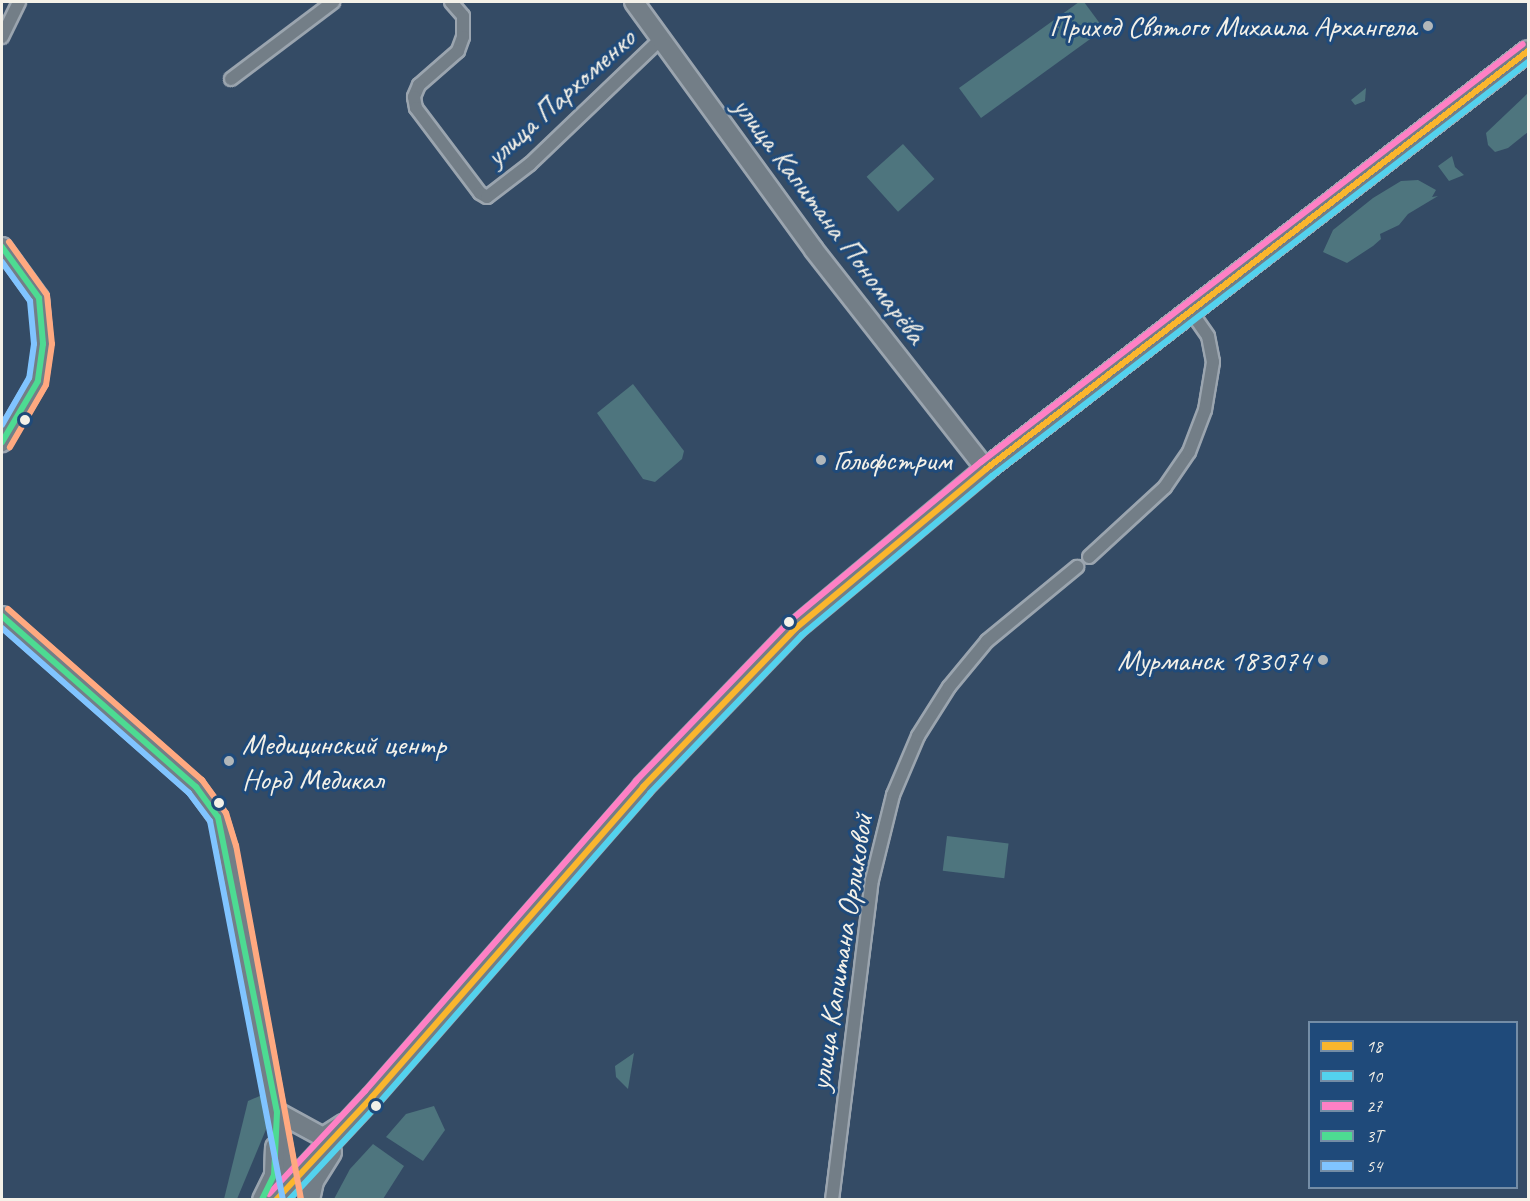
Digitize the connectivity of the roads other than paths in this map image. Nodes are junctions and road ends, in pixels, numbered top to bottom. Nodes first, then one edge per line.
1 (19, 2) edge
2 (333, 2) edge
3 (451, 2) edge
4 (634, 2) edge
5 (2, 37) edge
6 (661, 39) junction
7 (1528, 51) edge
8 (231, 78) dead end
9 (2, 247) edge
10 (1192, 313) junction
11 (2, 442) edge
12 (986, 469) junction
13 (1089, 557) dead end
14 (1077, 567) dead end
15 (2, 616) edge
16 (277, 1112) junction
17 (354, 1117) junction
18 (290, 1191) edge
19 (262, 1200) edge
20 (276, 1200) edge
21 (309, 1200) edge
22 (832, 1200) edge

1 - 5 street
2 - 8 street
3 - 6 street, улица Пархоменко
4 - 6 street, улица Капитана Пономарёва
6 - 12 street, улица Капитана Пономарёва
7 - 10 main road
9 - 11 street
10 - 12 main road
10 - 13 street
12 - 17 main road
14 - 22 street, улица Капитана Орликовой
15 - 16 street
16 - 17 street
16 - 18 street
16 - 19 street
17 - 18 main road
17 - 21 main road
18 - 20 main road

